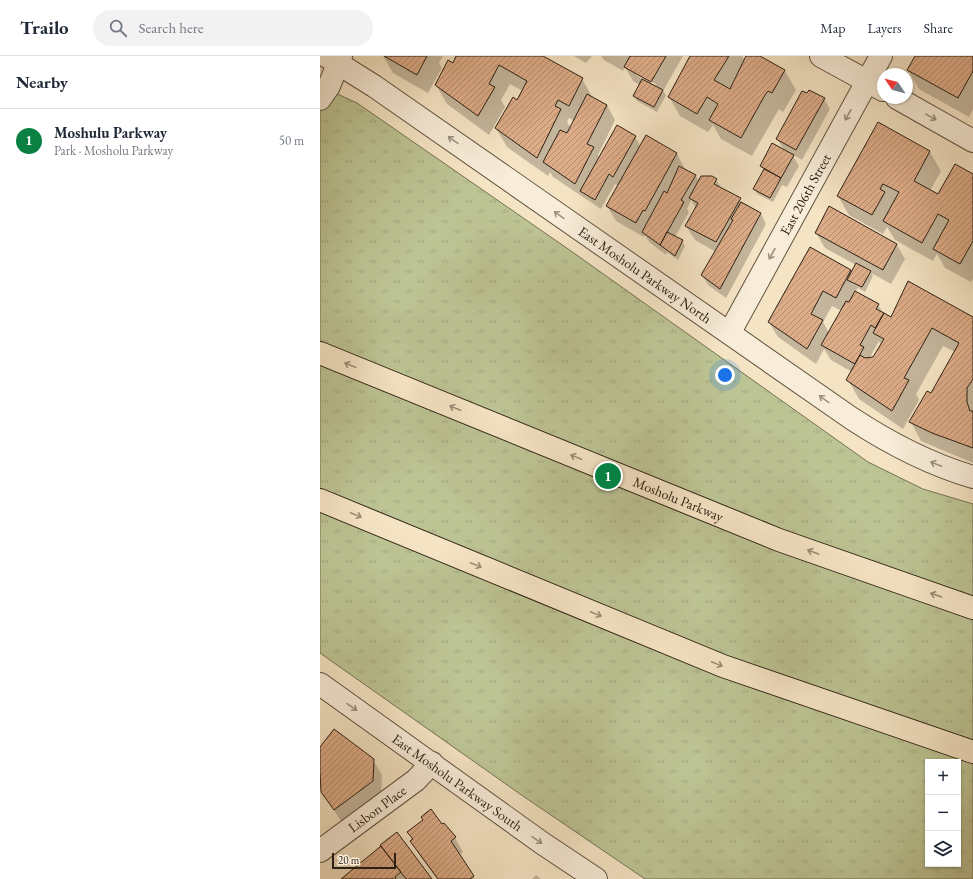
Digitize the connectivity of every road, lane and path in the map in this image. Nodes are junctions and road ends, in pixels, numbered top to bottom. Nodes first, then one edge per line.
1 (821, 56) edge
2 (881, 56) edge
3 (335, 58) edge
4 (875, 86) edge
5 (320, 99) edge
6 (908, 104) edge
7 (973, 141) edge
8 (730, 332) junction
9 (320, 353) edge
10 (973, 477) edge
11 (320, 500) edge
12 (973, 608) edge
13 (320, 684) edge
14 (973, 752) edge
15 (432, 763) junction
16 (320, 851) edge
17 (596, 879) edge

1 - 4 street
2 - 4 street, East 206th Street
3 - 5 street
8 -> 3 street, East Mosholu Parkway North
4 -> 8 street, East 206th Street
6 -> 7 street
10 -> 8 street, East Mosholu Parkway North
12 -> 9 main road, Mosholu Parkway
11 -> 14 main road
13 -> 15 street, East Mosholu Parkway South
15 - 16 street, Lisbon Place
15 -> 17 street, East Mosholu Parkway South

